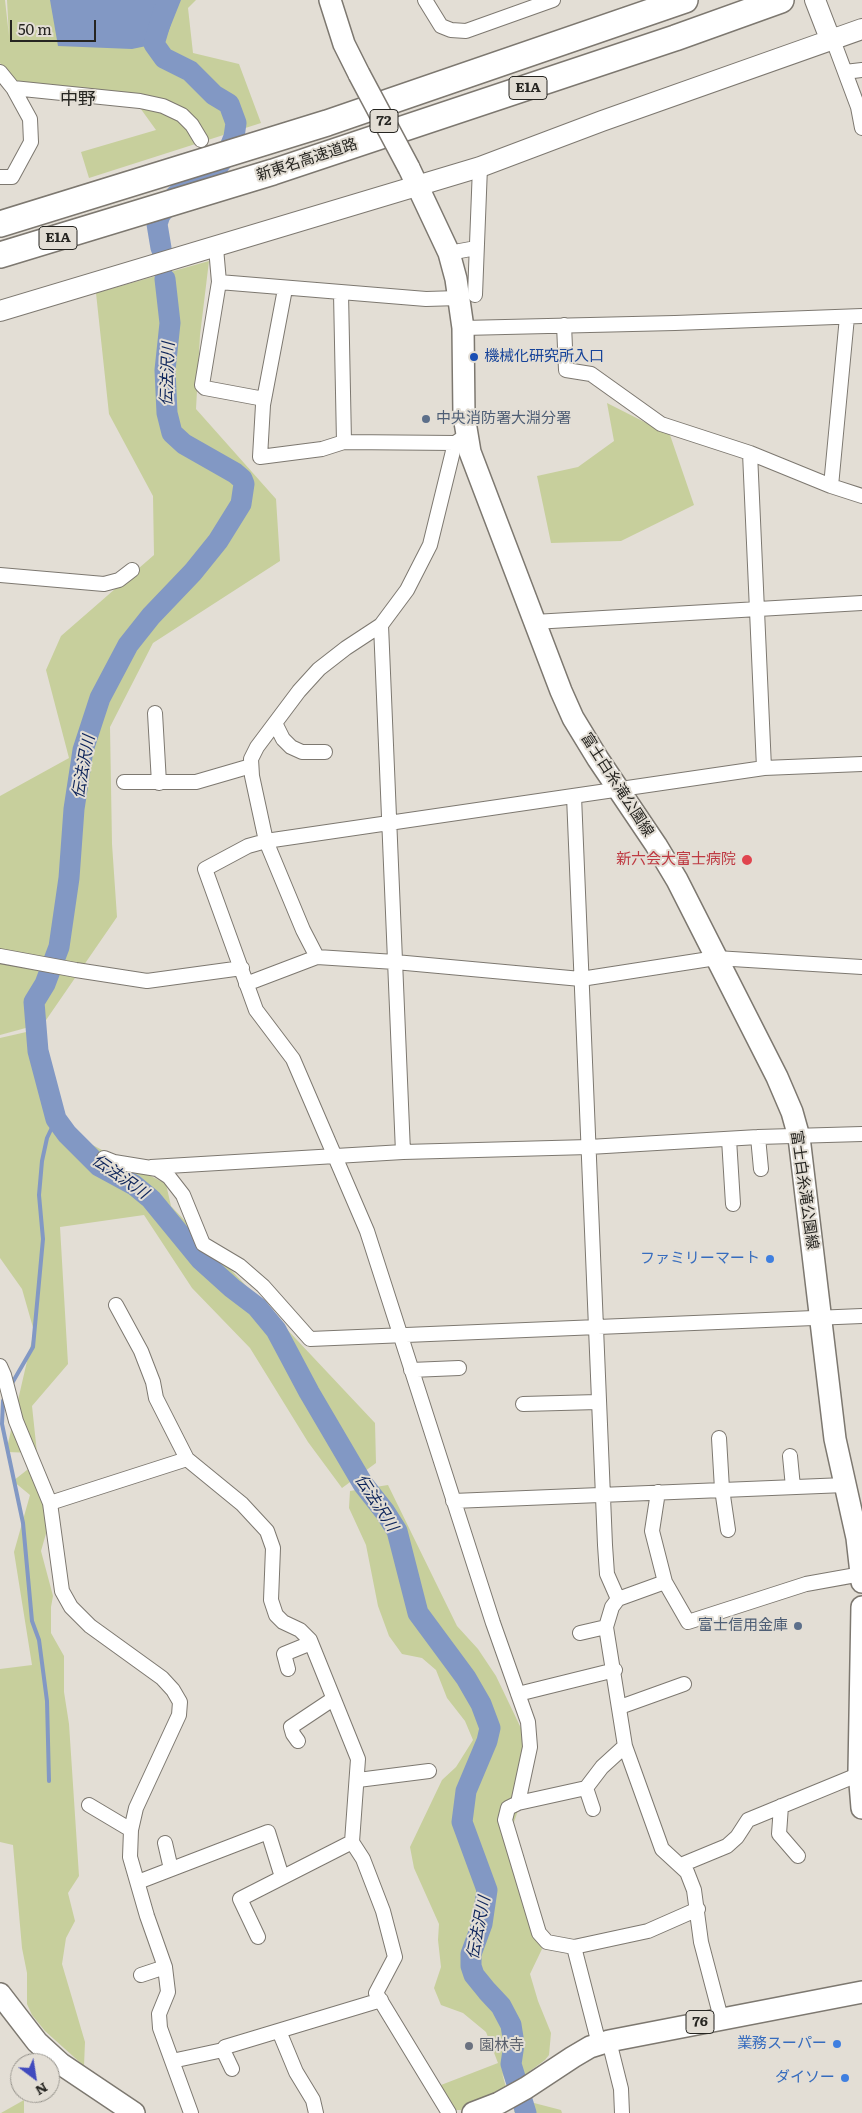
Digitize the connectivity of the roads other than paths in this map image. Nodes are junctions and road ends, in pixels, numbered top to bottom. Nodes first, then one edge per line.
1 (330, 0) edge
2 (425, 0) edge
3 (553, 0) edge
4 (685, 0) edge
5 (781, 0) edge
6 (815, 0) edge
7 (862, 29) edge
8 (830, 36) junction
9 (862, 70) edge
10 (0, 72) edge
11 (845, 72) junction
12 (13, 88) junction
13 (862, 128) edge
14 (201, 140) dead end
15 (480, 167) junction
16 (413, 176) junction
17 (0, 177) edge
18 (0, 224) edge
19 (216, 248) junction
20 (476, 248) junction
21 (449, 253) junction
22 (0, 255) edge
23 (219, 282) junction
24 (285, 288) junction
25 (341, 293) junction
26 (467, 296) junction
27 (0, 311) edge
28 (862, 316) edge
29 (846, 317) junction
30 (564, 325) junction
31 (464, 328) junction
32 (264, 398) junction
33 (461, 439) junction
34 (344, 442) junction
35 (750, 453) junction
36 (831, 486) junction
37 (862, 496) edge
38 (132, 570) dead end
39 (0, 575) edge
40 (862, 603) edge
41 (756, 608) junction
42 (534, 622) junction
43 (381, 625) junction
44 (155, 712) dead end
45 (275, 723) junction
46 (325, 752) dead end
47 (862, 764) edge
48 (251, 766) junction
49 (764, 768) junction
50 (124, 782) dead end
51 (159, 783) junction
52 (620, 789) junction
53 (574, 796) junction
54 (390, 823) junction
55 (266, 841) junction
56 (5, 957) edge
57 (317, 958) junction
58 (716, 958) junction
59 (395, 962) junction
60 (862, 967) edge
61 (242, 968) junction
62 (581, 979) junction
63 (246, 984) junction
64 (862, 1134) edge
65 (758, 1137) junction
66 (799, 1137) junction
67 (728, 1139) junction
68 (589, 1147) junction
69 (403, 1152) junction
70 (336, 1157) junction
71 (104, 1158) dead end
72 (146, 1167) junction
73 (761, 1169) dead end
74 (733, 1204) dead end
75 (116, 1305) dead end
76 (862, 1316) edge
77 (821, 1317) junction
78 (595, 1327) junction
79 (399, 1335) junction
80 (459, 1368) dead end
81 (2, 1370) edge
82 (411, 1370) junction
83 (598, 1402) junction
84 (523, 1404) dead end
85 (719, 1438) dead end
86 (790, 1456) dead end
87 (187, 1459) junction
88 (845, 1485) junction
89 (792, 1487) junction
90 (722, 1489) junction
91 (658, 1492) junction
92 (602, 1494) junction
93 (453, 1501) junction
94 (50, 1502) junction
95 (857, 1513) edge
96 (728, 1530) dead end
97 (862, 1574) edge
98 (665, 1582) junction
99 (862, 1582) edge
100 (618, 1599) junction
101 (862, 1607) edge
102 (606, 1628) junction
103 (580, 1633) dead end
104 (310, 1643) junction
105 (288, 1669) dead end
106 (615, 1670) junction
107 (684, 1684) dead end
108 (518, 1694) junction
109 (333, 1699) junction
110 (620, 1707) junction
111 (298, 1741) dead end
112 (625, 1746) junction
113 (428, 1771) dead end
114 (860, 1772) edge
115 (358, 1780) junction
116 (586, 1788) junction
117 (518, 1803) junction
118 (89, 1805) dead end
119 (781, 1806) junction
120 (862, 1808) edge
121 (593, 1809) dead end
122 (131, 1830) junction
123 (352, 1842) junction
124 (165, 1843) dead end
125 (798, 1856) dead end
126 (681, 1865) junction
127 (170, 1869) junction
128 (282, 1877) junction
129 (138, 1882) junction
130 (698, 1908) junction
131 (258, 1937) dead end
132 (574, 1947) junction
133 (165, 1967) junction
134 (141, 1975) dead end
135 (862, 1992) edge
136 (0, 1994) edge
137 (380, 2000) junction
138 (721, 2018) junction
139 (279, 2031) junction
140 (604, 2042) junction
141 (223, 2050) junction
142 (172, 2061) junction
143 (232, 2069) dead end
144 (477, 2112) edge
145 (134, 2113) edge
146 (191, 2113) edge
147 (316, 2113) edge
148 (449, 2113) edge
149 (622, 2113) edge

1 - 16 main road, 富士白糸滝公園線 / 72, bridge
2 - 3 street
4 - 18 highway, 新東名高速道路 / E1A
5 - 22 highway, 新東名高速道路 / E1A
6 - 8 street
7 - 8 street
8 - 11 street
8 - 15 street
9 - 11 street
10 - 12 street
11 - 13 street
12 - 14 street
12 - 17 street
15 - 16 street
15 - 20 street
16 - 19 street
16 - 21 main road, 富士白糸滝公園線 / 72
19 - 23 street
19 - 27 street
20 - 21 street
20 - 26 street
21 - 26 main road, 富士白糸滝公園線 / 72
23 - 24 street
23 - 32 street
24 - 25 street
24 - 32 street
25 - 26 street
25 - 34 street
26 - 31 main road, 富士白糸滝公園線 / 72
28 - 29 street
29 - 30 street
29 - 36 street
30 - 31 street
30 - 35 street
31 - 33 main road, 富士白糸滝公園線 / 72
32 - 34 street
33 - 34 street
33 - 42 main road, 富士白糸滝公園線 / 72
33 - 43 street
35 - 36 street
35 - 41 street
36 - 37 street
38 - 39 street
40 - 41 street
41 - 42 street
41 - 49 street
42 - 52 main road, 富士白糸滝公園線 / 72
43 - 45 street
43 - 54 street
44 - 51 street
45 - 46 street
45 - 48 street
47 - 49 street
48 - 51 street
48 - 55 street
49 - 52 street
50 - 51 street
52 - 53 street
52 - 58 main road, 富士白糸滝公園線 / 72
53 - 54 street
53 - 62 street
54 - 55 street
54 - 59 street
55 - 57 street
55 - 61 street
56 - 61 street
57 - 59 street
57 - 63 street
58 - 60 street
58 - 62 street
58 - 66 main road, 富士白糸滝公園線 / 72
59 - 62 street
59 - 69 street
61 - 63 street
62 - 68 street
63 - 70 street
64 - 66 street
65 - 66 street
65 - 67 street
65 - 73 street
66 - 77 main road, 富士白糸滝公園線 / 72
67 - 68 street
67 - 74 street
68 - 69 street
68 - 78 street
69 - 70 street
70 - 72 street
70 - 79 street
71 - 72 street
72 - 79 street
75 - 87 street
76 - 77 street
77 - 78 street
77 - 88 main road, 富士白糸滝公園線 / 72
78 - 79 street
78 - 83 street
79 - 82 street
80 - 82 street
81 - 94 street
82 - 93 street
83 - 84 street
83 - 92 street
85 - 90 street
86 - 89 street
87 - 94 street
87 - 104 street
88 - 89 street
88 - 95 main road, 富士白糸滝公園線 / 72
89 - 90 street
90 - 91 street
90 - 96 street
91 - 92 street
91 - 98 street
92 - 93 street
92 - 100 street
93 - 108 street
94 - 122 street
95 - 97 main road, 富士白糸滝公園線 / 72
97 - 98 street
97 - 99 main road, 富士白糸滝公園線 / 72
98 - 100 street
100 - 102 street
101 - 114 main road
102 - 103 street
102 - 106 street
104 - 105 street
104 - 109 street
106 - 108 street
106 - 110 street
107 - 110 street
108 - 117 street
109 - 111 street
109 - 115 street
110 - 112 street
112 - 116 street
112 - 126 street
113 - 115 street
114 - 119 street
114 - 120 main road
115 - 123 street
116 - 117 street
116 - 121 street
117 - 132 street
118 - 122 street
119 - 125 street
119 - 126 street
122 - 129 street
123 - 128 street
123 - 137 street
124 - 127 street
126 - 130 street
127 - 128 street
127 - 129 street
128 - 131 street
129 - 133 street
130 - 132 street
130 - 138 street
132 - 140 street
133 - 134 street
133 - 142 street
135 - 138 main road, 76
136 - 145 main road
137 - 139 street
137 - 148 street
138 - 140 main road, 76
139 - 141 street
139 - 147 street
140 - 144 main road, 76
140 - 149 street
141 - 142 street
141 - 143 street
142 - 146 street

